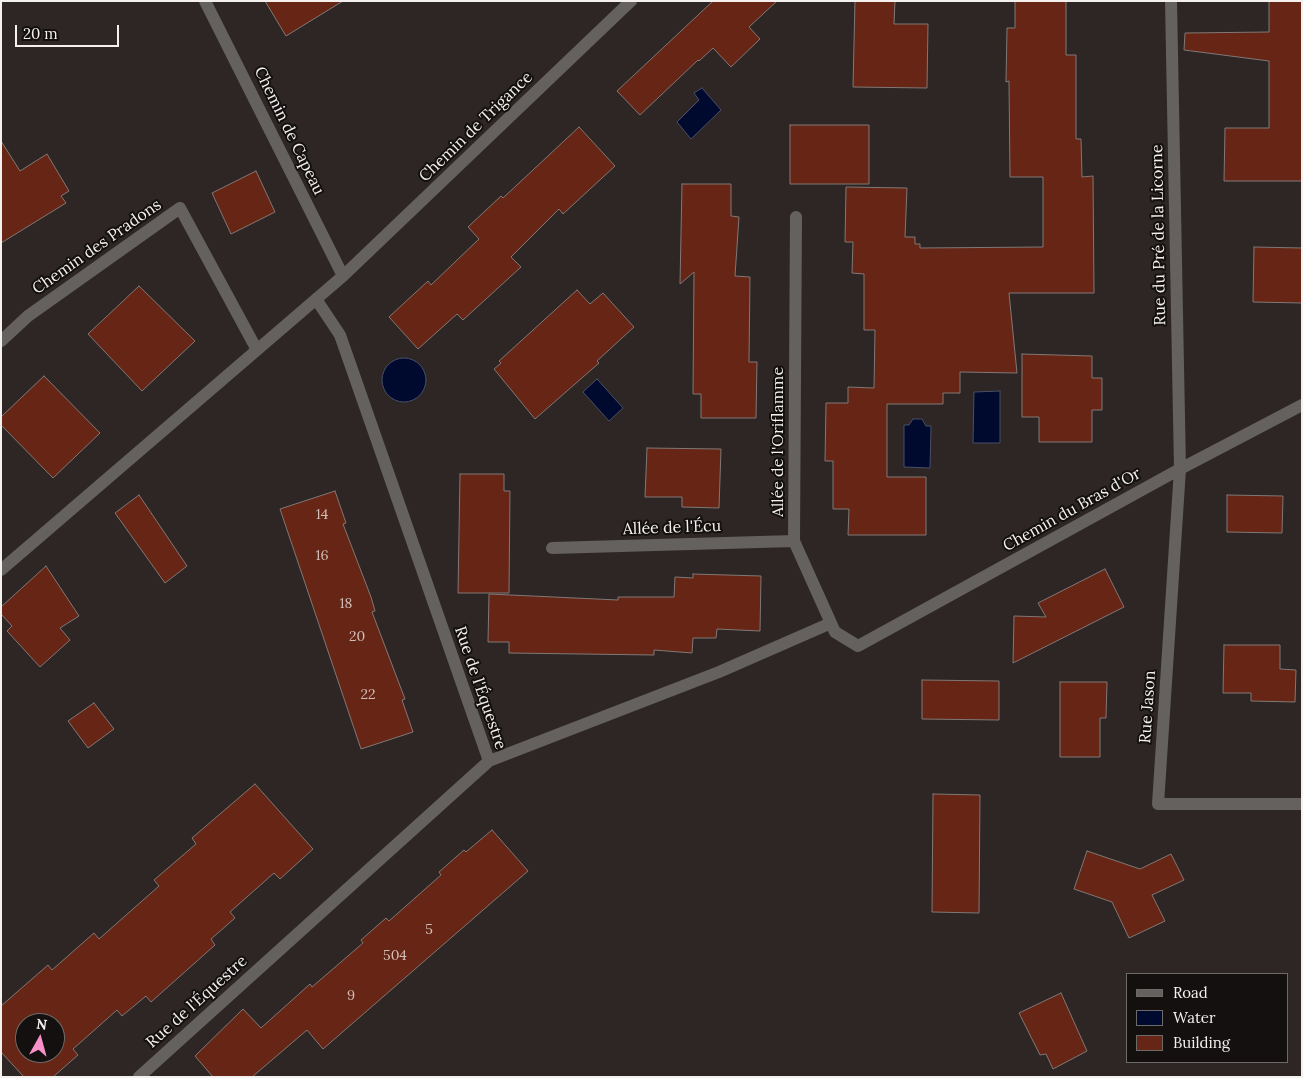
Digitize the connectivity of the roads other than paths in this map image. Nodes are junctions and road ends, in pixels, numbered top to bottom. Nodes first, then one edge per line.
1 (206, 1) edge
2 (631, 1) edge
3 (1171, 1) edge
4 (796, 217) dead end
5 (342, 276) junction
6 (316, 299) junction
7 (1, 341) edge
8 (257, 350) junction
9 (1302, 405) edge
10 (1180, 469) junction
11 (794, 541) junction
12 (552, 548) dead end
13 (1, 570) edge
14 (831, 623) junction
15 (858, 646) joint
16 (489, 761) junction
17 (1302, 804) edge
18 (139, 1077) edge

1 - 5 street, Chemin de Capeau
2 - 5 street, Chemin de Trigance
3 - 10 street, Rue du Pré de la Licorne
4 - 11 street, Allée de l'Oriflamme
5 - 6 street, Chemin de Trigance
6 - 8 street, Chemin de Trigance
6 - 16 street, Rue de l'Équestre
7 - 8 street, Chemin des Pradons
8 - 13 street, Chemin de Trigance
9 - 10 street, Chemin du Bras d'Or
10 - 15 street, Chemin du Bras d'Or
10 - 17 street, Rue Jason
11 - 12 street, Allée de l'Écu
11 - 14 street, Allée de l'Oriflamme
14 - 15 street, Allée de l'Oriflamme
14 - 16 street
16 - 18 street, Rue de l'Équestre

